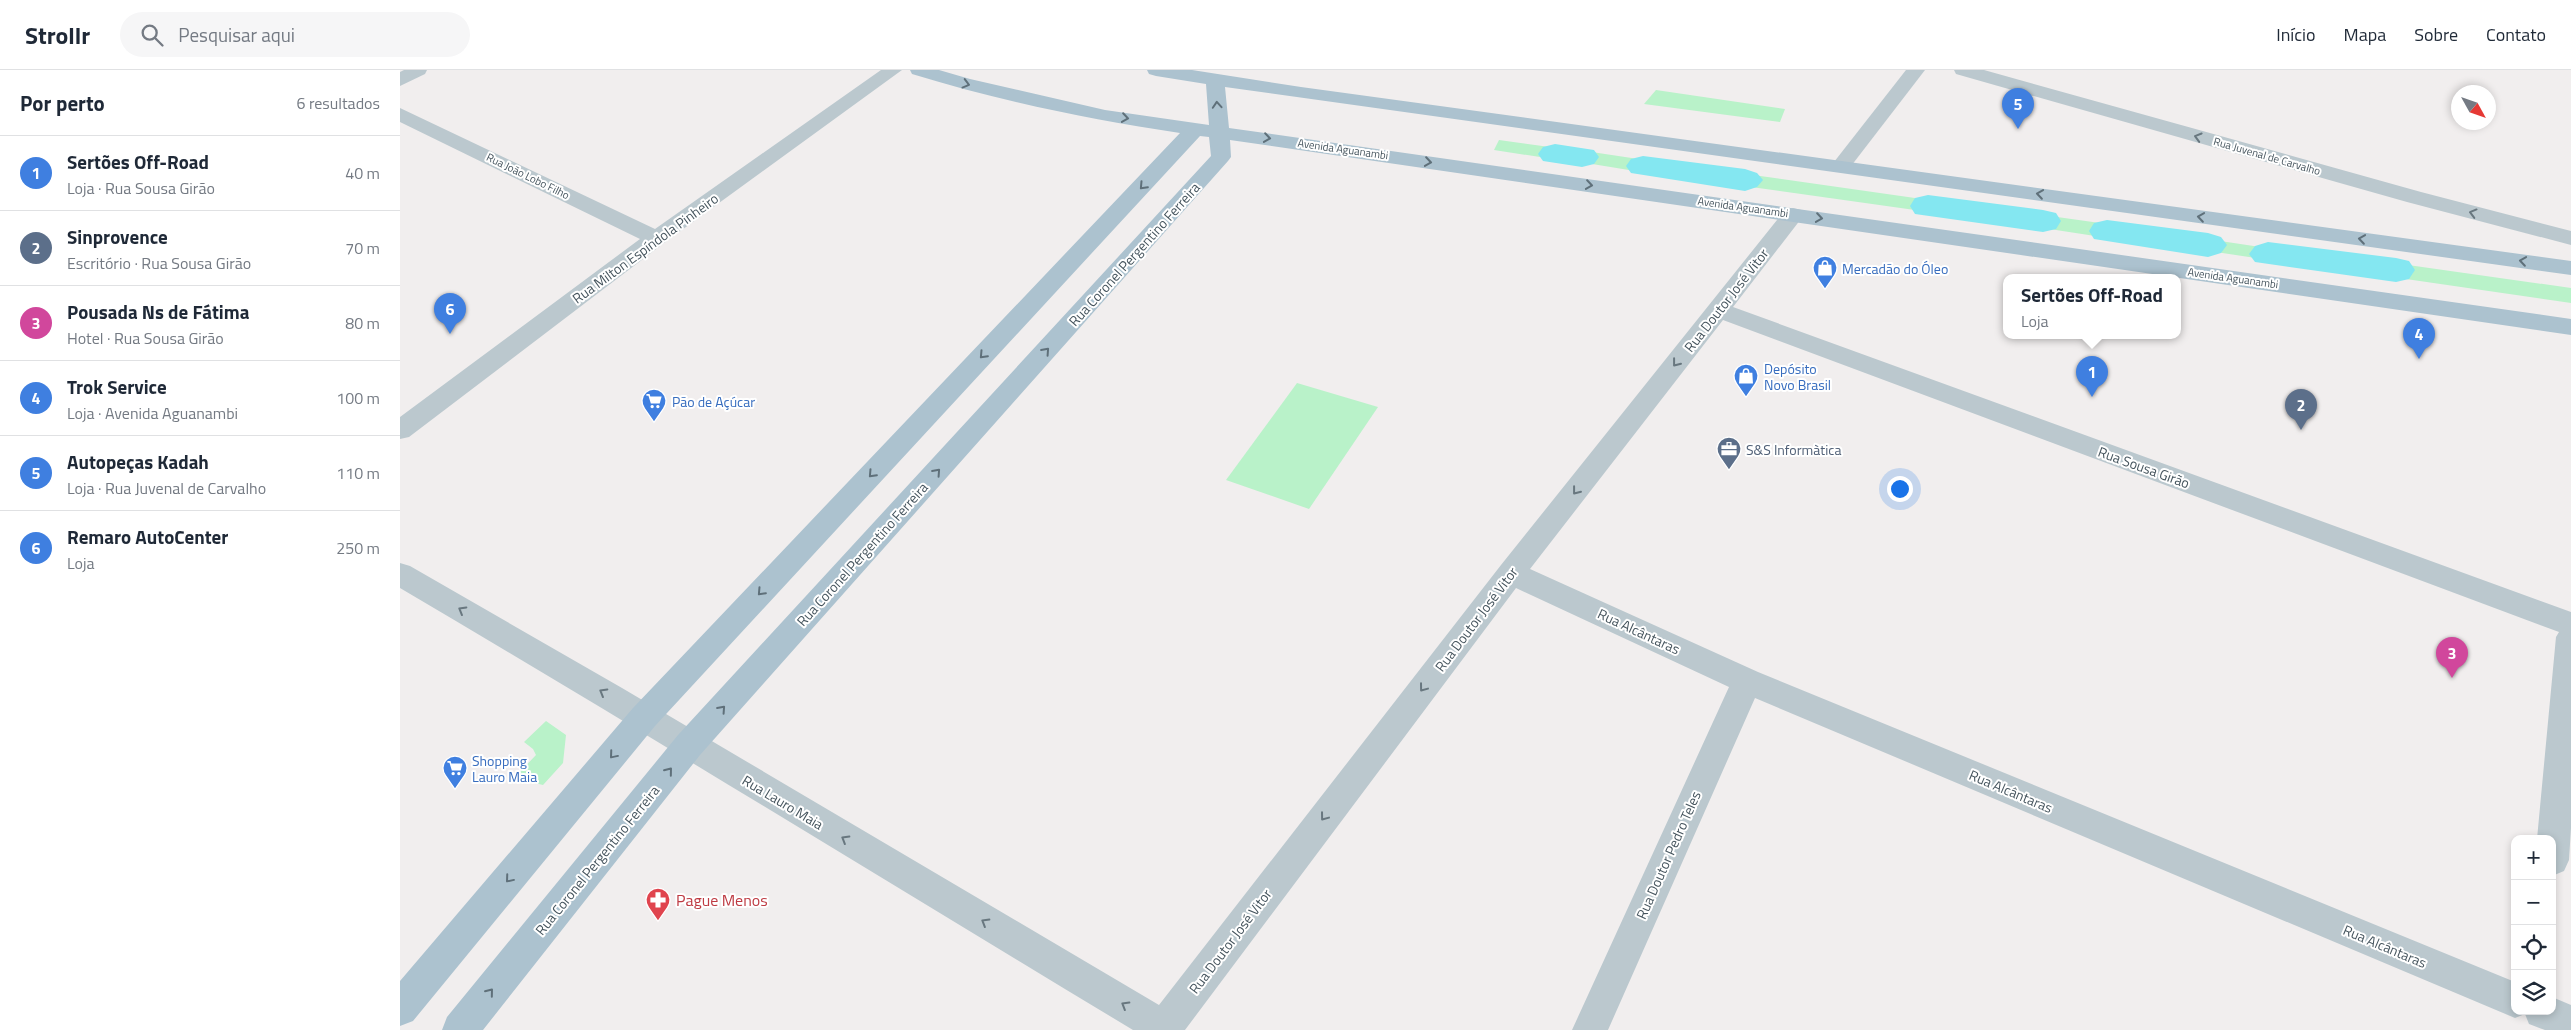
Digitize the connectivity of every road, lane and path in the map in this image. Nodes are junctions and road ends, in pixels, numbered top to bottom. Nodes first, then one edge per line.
1 (418, 70) edge
2 (893, 70) edge
3 (919, 70) edge
4 (1156, 70) edge
5 (1916, 70) edge
6 (1963, 70) edge
7 (1214, 75) edge
8 (400, 80) edge
9 (400, 114) edge
10 (1207, 130) junction
11 (1841, 166) junction
12 (1793, 214) junction
13 (656, 238) junction
14 (2571, 238) edge
15 (2571, 268) edge
16 (1718, 310) junction
17 (2571, 327) edge
18 (400, 430) edge
19 (1511, 573) junction
20 (400, 574) edge
21 (2571, 624) edge
22 (2571, 636) edge
23 (1747, 681) junction
24 (644, 717) junction
25 (689, 745) junction
26 (2554, 835) edge
27 (2511, 998) edge
28 (400, 1008) edge
29 (2552, 1015) edge
30 (2571, 1023) edge
31 (1165, 1029) edge
32 (460, 1030) edge
33 (1590, 1030) edge

1 - 8 street
2 - 13 street, Rua Milton Espíndola Pinheiro
3 -> 10 main road, Avenida Aguanambi
4 - 7 main road
5 - 11 street
14 -> 6 street, Rua Juvenal de Carvalho
10 -> 7 main road, Rua Coronel Pergentino Ferreira
7 - 11 main road
9 - 13 street, Rua João Lobo Filho
10 -> 12 main road, Avenida Aguanambi
10 -> 24 main road
25 -> 10 main road, Rua Coronel Pergentino Ferreira
15 -> 11 main road
12 - 16 street, Rua Doutor José Vitor
12 -> 17 main road, Avenida Aguanambi
13 - 18 street, Rua Milton Espíndola Pinheiro
16 -> 19 street, Rua Doutor José Vitor
16 - 21 street, Rua Sousa Girão
19 - 23 street, Rua Alcântaras
19 -> 31 street, Rua Doutor José Vitor
24 -> 20 street, Rua Lauro Maia
22 - 26 street
23 - 27 street, Rua Alcântaras
23 - 33 street, Rua Doutor Pedro Teles
24 - 25 street, Rua Lauro Maia
24 -> 28 main road
31 -> 25 street, Rua Lauro Maia
32 -> 25 main road, Rua Coronel Pergentino Ferreira
29 - 30 street

